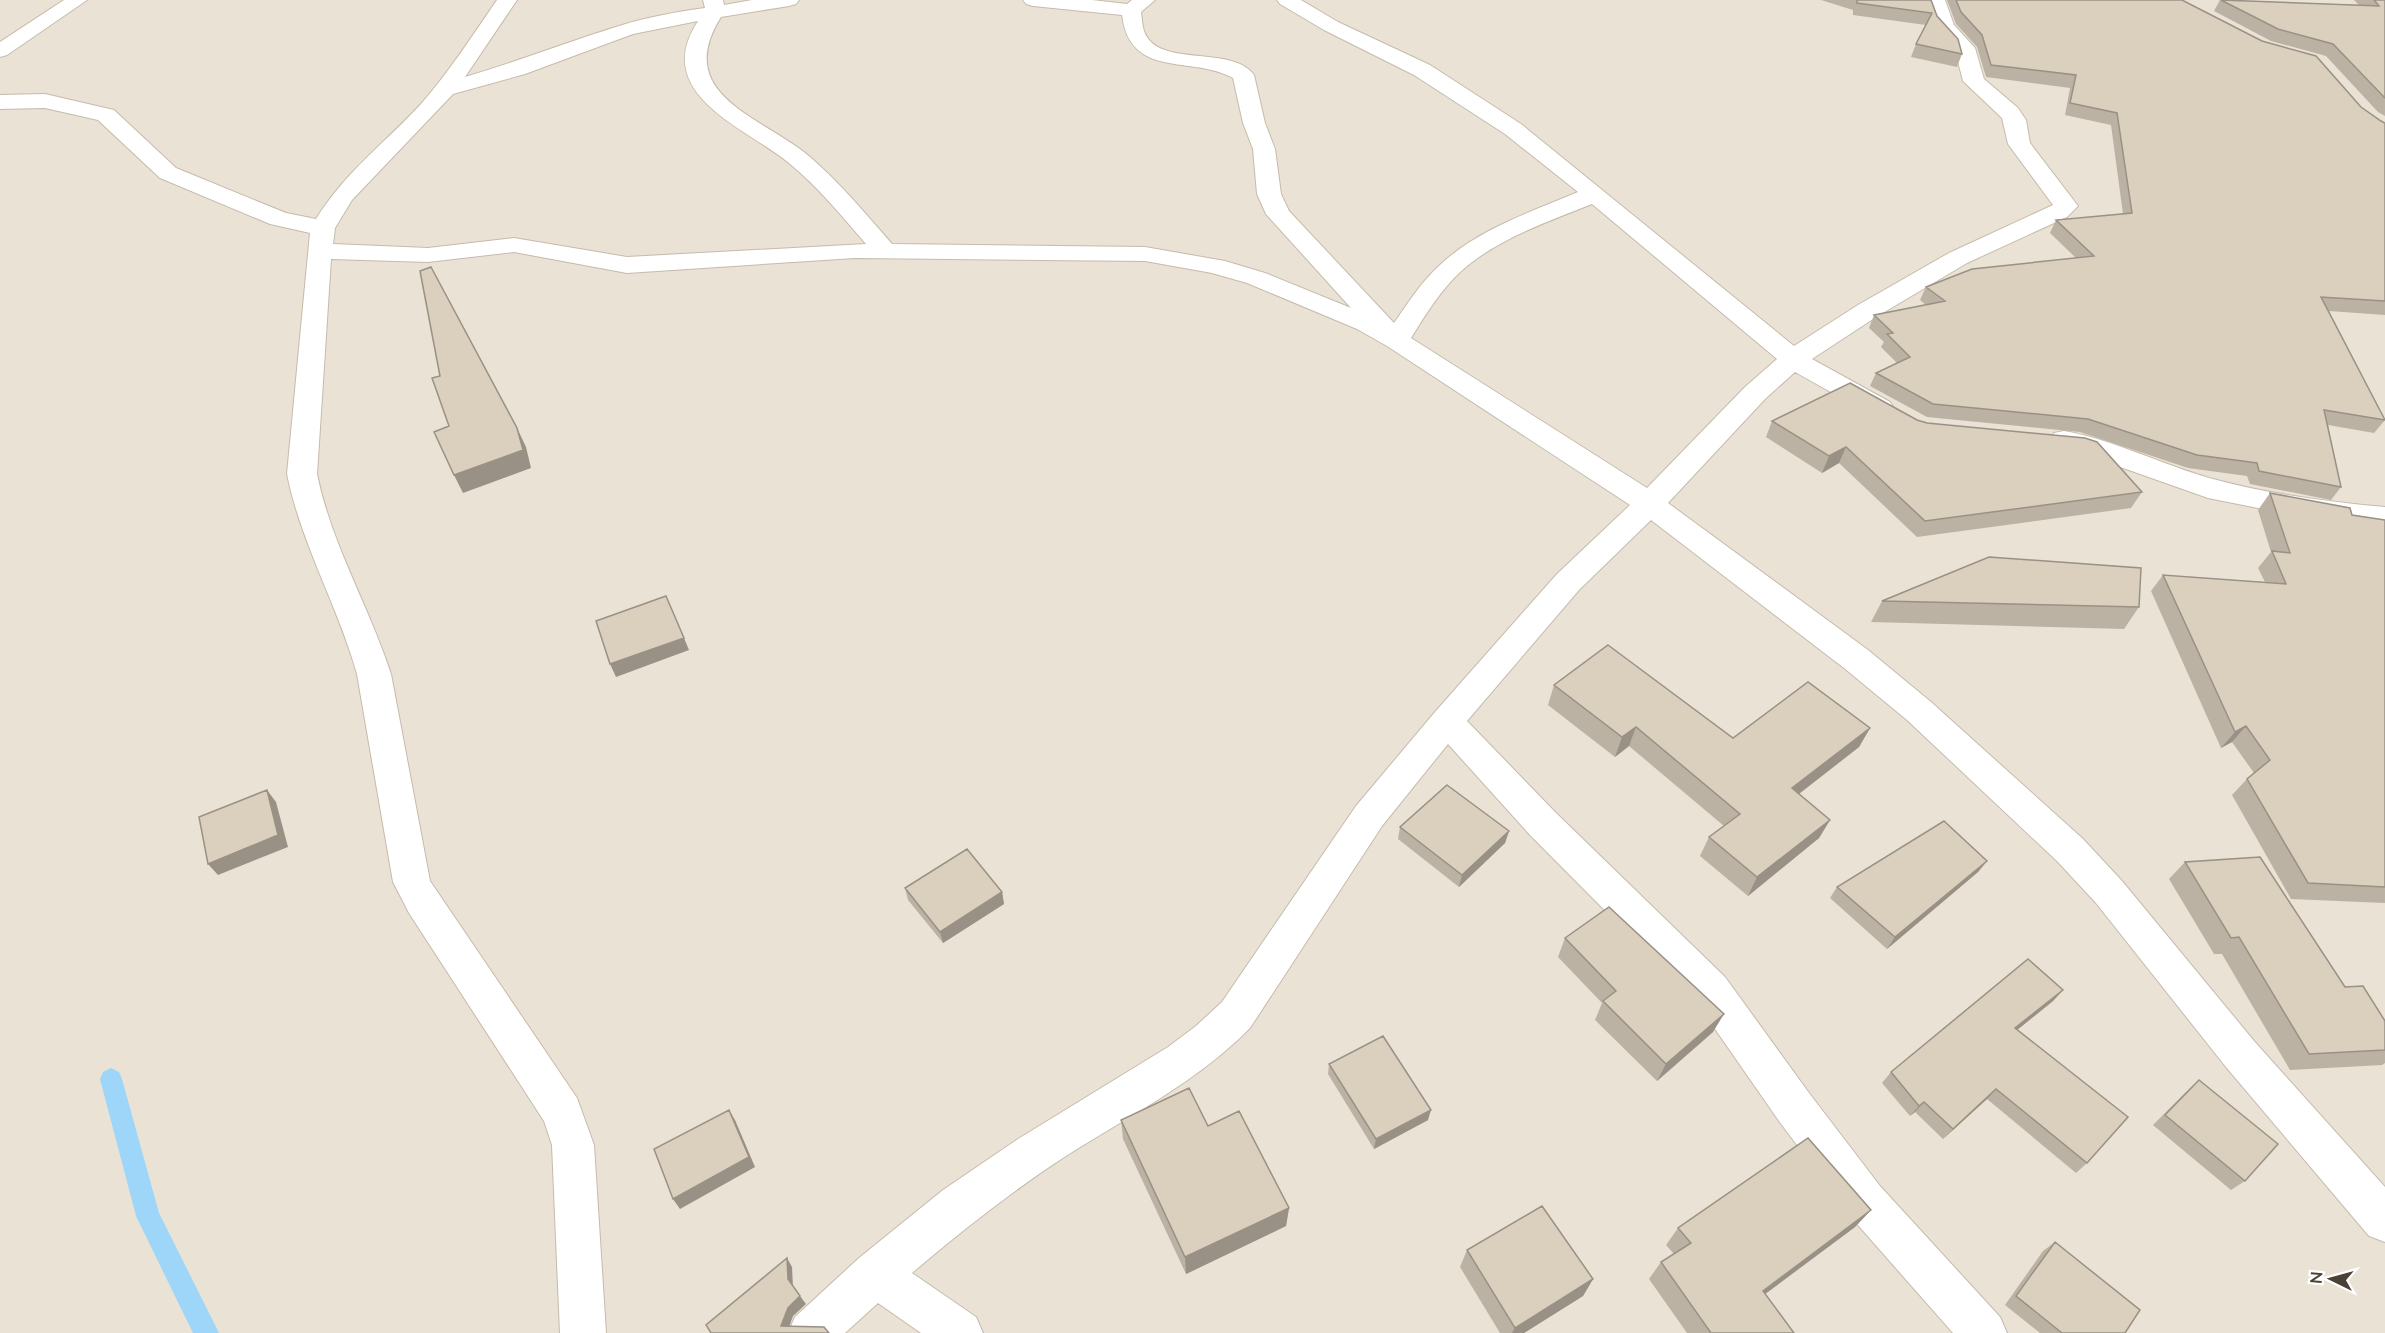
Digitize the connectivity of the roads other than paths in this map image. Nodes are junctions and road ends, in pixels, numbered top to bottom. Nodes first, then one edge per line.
1 (76, 0) edge
2 (507, 0) edge
3 (789, 0) edge
4 (1033, 0) edge
5 (1287, 0) edge
6 (1935, 0) edge
7 (714, 5) edge
8 (1138, 5) edge
9 (0, 51) edge
10 (445, 89) junction
11 (0, 102) edge
12 (1594, 194) junction
13 (321, 240) junction
14 (885, 251) junction
15 (1396, 340) junction
16 (1793, 359) junction
17 (1900, 419) edge
18 (2037, 438) edge
19 (1650, 504) junction
20 (2385, 517) edge
21 (1448, 721) junction
22 (2385, 1220) edge
23 (875, 1274) junction
24 (584, 1333) edge
25 (811, 1333) edge
26 (960, 1333) edge
27 (1984, 1333) edge

1 - 9 street
2 - 10 street
3 - 7 street
4 - 8 street
5 - 12 street
6 - 16 street
7 - 10 street
7 - 14 street
8 - 15 street
10 - 13 street
11 - 13 street
12 - 15 street
12 - 16 street
13 - 14 street
13 - 24 street
14 - 15 street
15 - 19 street
16 - 17 street
16 - 19 street
18 - 20 street
19 - 21 street
19 - 22 street
21 - 23 street
21 - 27 street
23 - 25 street
23 - 26 street

